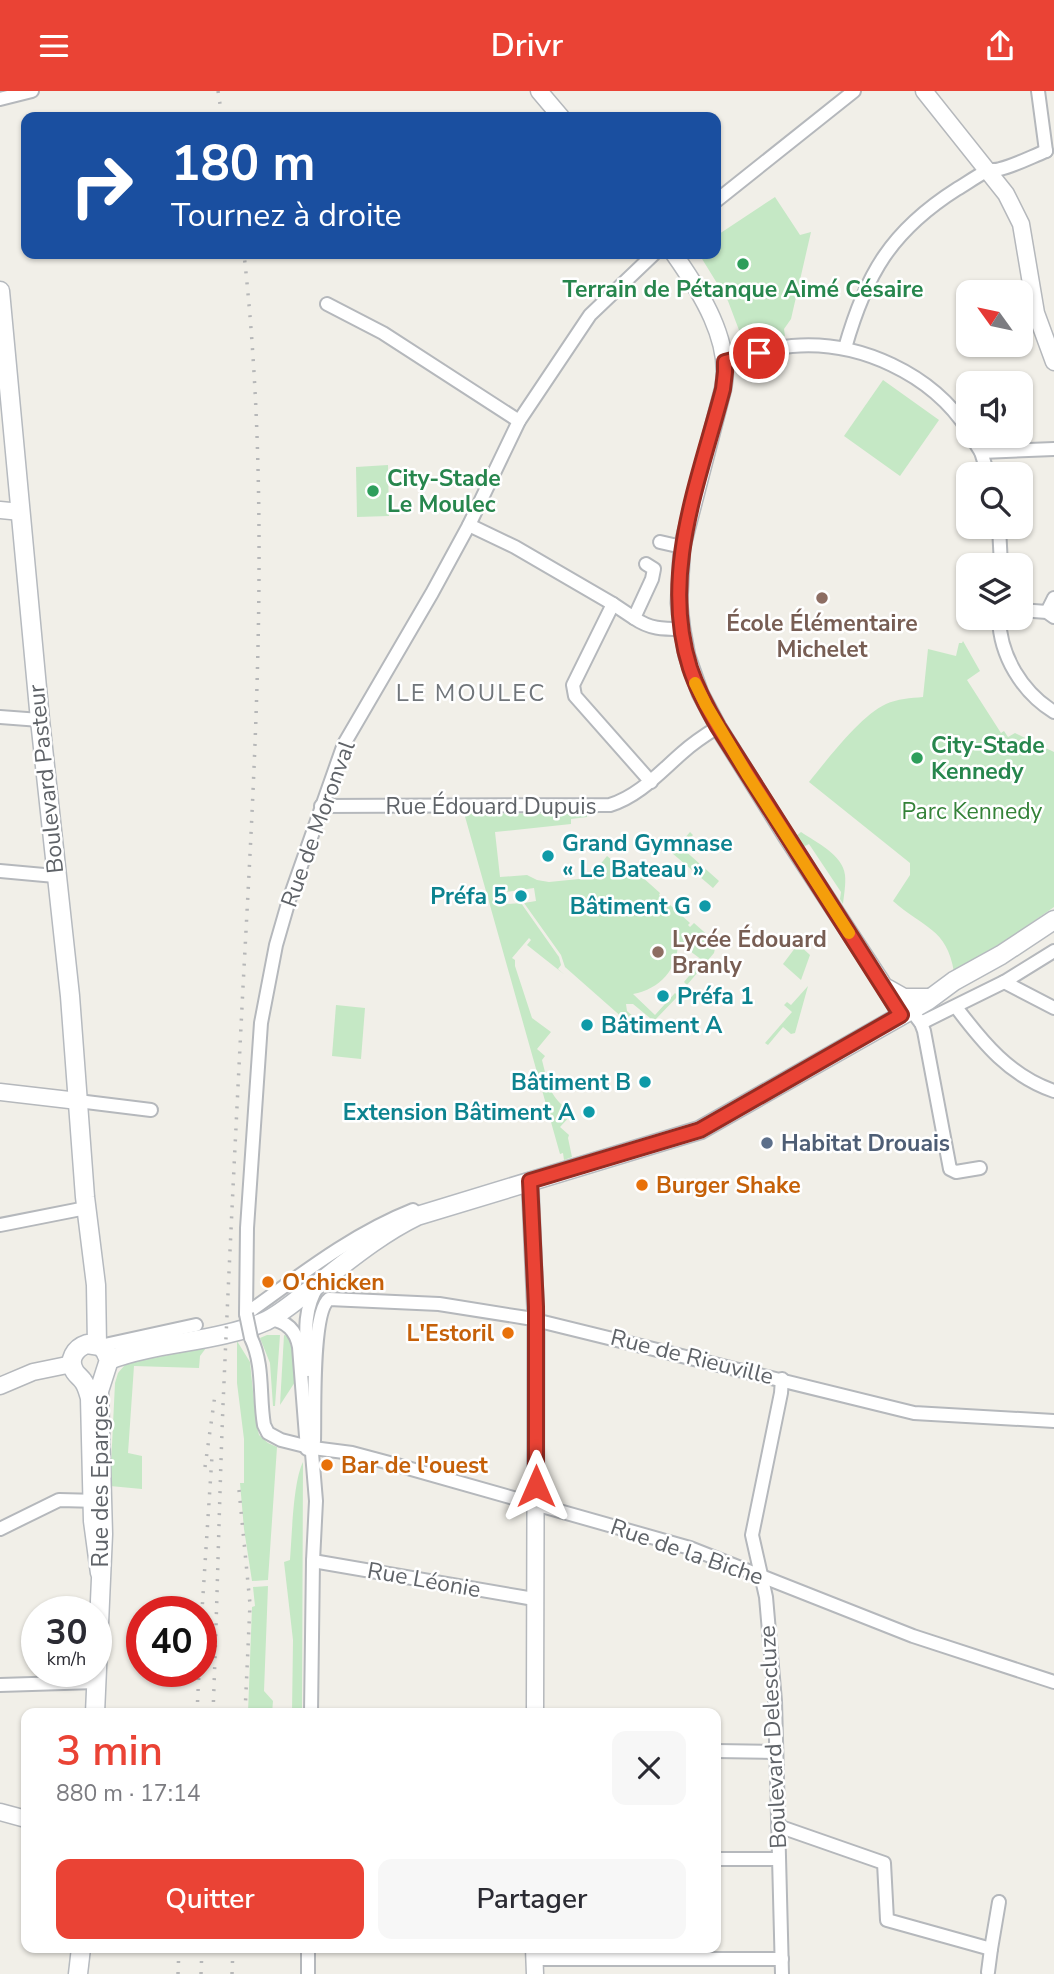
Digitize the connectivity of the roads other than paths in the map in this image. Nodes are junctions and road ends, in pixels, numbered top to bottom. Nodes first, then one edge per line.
1 (32, 91) edge
2 (539, 91) edge
3 (854, 91) edge
4 (924, 91) edge
5 (1038, 91) edge
6 (0, 99) edge
7 (557, 112) edge
8 (1050, 154) edge
9 (986, 171) junction
10 (721, 197) edge
11 (649, 259) edge
12 (677, 259) edge
13 (0, 291) edge
14 (327, 304) dead end
15 (845, 348) junction
16 (725, 362) junction
17 (1054, 362) edge
18 (956, 414) edge
19 (519, 421) junction
20 (978, 448) edge
21 (1054, 449) edge
22 (981, 453) junction
23 (984, 462) edge
24 (0, 510) edge
25 (20, 512) junction
26 (469, 525) junction
27 (660, 542) dead end
28 (681, 547) junction
29 (646, 564) dead end
30 (1054, 598) edge
31 (613, 604) junction
32 (1033, 612) edge
33 (1051, 614) edge
34 (634, 618) junction
35 (682, 629) junction
36 (1001, 630) edge
37 (1054, 712) edge
38 (0, 717) edge
39 (40, 720) junction
40 (718, 727) junction
41 (651, 782) junction
42 (321, 806) junction
43 (0, 871) edge
44 (55, 876) junction
45 (1054, 920) edge
46 (1054, 932) edge
47 (1054, 951) edge
48 (881, 981) junction
49 (1004, 982) junction
50 (930, 999) junction
51 (1054, 1008) edge
52 (951, 1009) junction
53 (911, 1016) junction
54 (1054, 1091) edge
55 (0, 1092) edge
56 (78, 1101) junction
57 (151, 1109) dead end
58 (980, 1168) dead end
59 (530, 1181) junction
60 (460, 1202) junction
61 (86, 1208) junction
62 (0, 1225) edge
63 (320, 1283) junction
64 (246, 1314) junction
65 (270, 1319) junction
66 (536, 1320) junction
67 (196, 1325) dead end
68 (98, 1354) junction
69 (76, 1371) junction
70 (782, 1379) junction
71 (0, 1387) edge
72 (1054, 1421) edge
73 (310, 1447) junction
74 (98, 1501) junction
75 (530, 1502) junction
76 (0, 1529) edge
77 (313, 1561) junction
78 (762, 1577) junction
79 (99, 1596) edge
80 (534, 1599) junction
81 (1054, 1682) edge
82 (21, 1684) edge
83 (0, 1685) edge
84 (96, 1687) edge
85 (95, 1708) edge
86 (311, 1708) edge
87 (535, 1708) edge
88 (721, 1751) edge
89 (776, 1752) junction
90 (0, 1812) edge
91 (21, 1818) edge
92 (778, 1826) junction
93 (721, 1859) edge
94 (779, 1859) junction
95 (999, 1902) dead end
96 (887, 1920) junction
97 (886, 1934) dead end
98 (991, 1949) junction
99 (83, 1953) edge
100 (308, 1953) edge
101 (782, 1959) junction
102 (535, 1960) edge
103 (988, 1972) dead end
104 (81, 1974) edge
105 (308, 1974) edge
106 (782, 1974) edge

1 - 6 street
2 - 7 street
3 - 10 street
4 - 9 street
5 - 8 street
8 - 9 street
9 - 15 street
9 - 17 street
11 - 19 street, Rue de Moronval
12 - 16 street
13 - 25 main road, Boulevard Pasteur
14 - 19 street
15 - 16 street
15 - 18 street
16 - 28 street
19 - 26 street, Rue de Moronval
20 - 22 street
21 - 22 street
22 - 23 street
24 - 25 street
25 - 39 main road, Boulevard Pasteur
26 - 31 street
26 - 42 street, Rue de Moronval
27 - 28 street
28 - 35 street
29 - 34 street
30 - 33 street
31 - 34 street
31 - 41 street
32 - 33 street
34 - 35 street
35 - 40 street
36 - 37 street
38 - 39 street
39 - 44 main road, Boulevard Pasteur
40 - 41 street, Rue Édouard Dupuis
40 - 48 street
41 - 42 street, Rue Édouard Dupuis
42 - 64 street, Rue de Moronval
43 - 44 street
44 - 56 main road, Boulevard Pasteur
45 - 50 main road
46 - 50 main road
47 - 49 street
48 - 50 street
48 - 53 street
49 - 51 street
49 - 52 street
50 - 52 street
50 - 53 main road
52 - 53 street
52 - 54 street
53 - 58 street
53 - 59 main road
55 - 56 street
56 - 57 street
56 - 61 main road, Boulevard Pasteur
59 - 60 main road
59 - 66 street
60 - 63 main road
60 - 64 street
61 - 62 street
61 - 68 main road, Boulevard Pasteur
63 - 65 main road
63 - 73 street
64 - 73 street, Rue de Moronval, bridge
65 - 68 main road
65 - 73 street
66 - 70 street, Rue de Rieuville
66 - 73 street, Rue de Rieuville
66 - 75 street
67 - 68 street
68 - 69 main road
68 - 69 main road
68 - 74 main road, Rue des Eparges
69 - 71 street
69 - 74 main road
70 - 72 street, Rue de Rieuville
70 - 78 street, Boulevard Delescluze
73 - 75 street, Rue de la Biche
73 - 77 street
74 - 76 street
74 - 79 main road, Rue des Eparges
75 - 78 street, Rue de la Biche
75 - 80 street
77 - 80 street, Rue Léonie
77 - 86 street
78 - 81 street, Rue de la Biche
78 - 89 street, Boulevard Delescluze
80 - 87 street
82 - 83 street
84 - 85 main road, Rue des Eparges
88 - 89 street
89 - 92 street, Boulevard Delescluze
90 - 91 street
92 - 94 street, Boulevard Delescluze
92 - 96 street
93 - 94 street
94 - 101 street, Boulevard Delescluze
95 - 98 street
96 - 97 street
96 - 98 street
98 - 103 street
99 - 104 main road
100 - 105 street
101 - 102 street
101 - 106 street, Boulevard Delescluze

